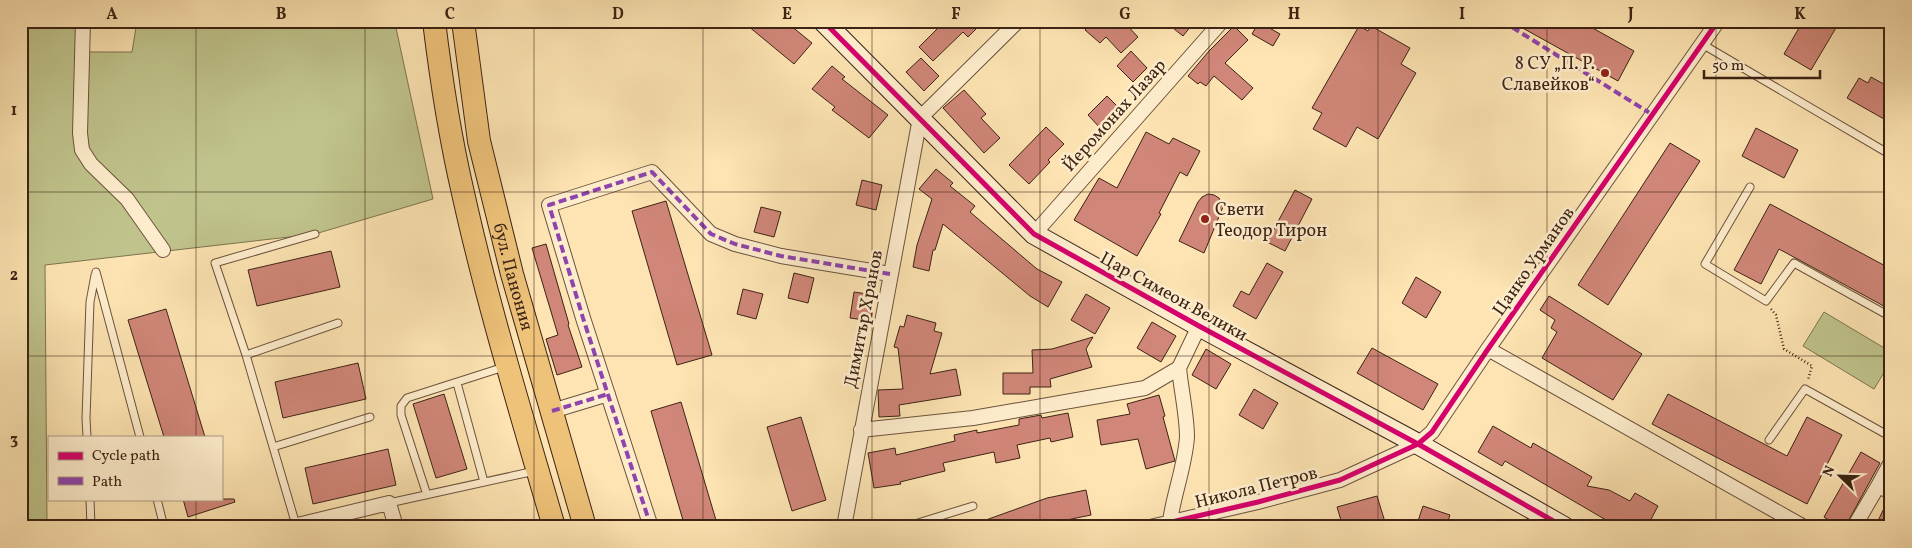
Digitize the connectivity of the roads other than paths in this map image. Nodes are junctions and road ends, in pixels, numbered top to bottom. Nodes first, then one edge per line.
1 (83, 21) edge
2 (434, 21) edge
3 (462, 21) edge
4 (823, 21) edge
5 (1018, 21) edge
6 (1222, 21) edge
7 (1718, 21) edge
8 (1702, 44) junction
9 (920, 118) junction
10 (1891, 155) edge
11 (1750, 186) dead end
12 (315, 234) dead end
13 (1034, 234) junction
14 (163, 250) dead end
15 (890, 274) junction
16 (1891, 317) edge
17 (338, 323) dead end
18 (1198, 326) junction
19 (1488, 349) junction
20 (246, 355) junction
21 (508, 365) junction
22 (1178, 368) junction
23 (457, 383) junction
24 (608, 394) junction
25 (552, 411) junction
26 (370, 417) dead end
27 (861, 430) junction
28 (87, 436) edge
29 (140, 436) edge
30 (1891, 437) edge
31 (1769, 440) dead end
32 (1418, 444) junction
33 (273, 447) junction
34 (1891, 462) edge
35 (538, 470) junction
36 (1340, 480) joint
37 (484, 482) junction
38 (1878, 486) junction
39 (1891, 492) edge
40 (427, 495) junction
41 (90, 500) edge
42 (157, 500) edge
43 (389, 503) junction
44 (974, 506) dead end
45 (1170, 521) junction
46 (1198, 521) edge
47 (293, 526) edge
48 (91, 527) edge
49 (164, 527) edge
50 (396, 527) edge
51 (554, 527) edge
52 (585, 527) edge
53 (651, 527) edge
54 (844, 527) edge
55 (905, 527) edge
56 (1150, 527) edge
57 (1564, 527) edge
58 (1804, 527) edge
59 (1854, 527) edge

1 - 14 street
2 - 21 main road, бул. Панония
3 - 25 main road, бул. Панония
4 - 9 main road, Цар Симеон Велики
5 - 9 street
6 - 13 street, Йеромонах Лазар
7 - 8 street, Цанко Урманов
8 - 10 lane
8 - 19 street, Цанко Урманов
9 - 13 main road, Цар Симеон Велики
9 - 15 street, Димитър Хранов
11 - 16 lane
12 - 20 lane
13 - 18 main road, Цар Симеон Велики
15 - 24 street
15 - 27 street, Димитър Хранов
17 - 20 lane
18 - 22 street
18 - 32 main road, Цар Симеон Велики
19 - 32 street, Цанко Урманов
19 - 58 street
20 - 33 lane
21 - 23 lane
21 - 35 main road, бул. Панония
22 - 27 street
22 - 45 street
23 - 37 lane
23 - 40 lane
24 - 25 street
24 - 53 street
25 - 52 main road, бул. Панония
26 - 33 lane
27 - 54 street, Димитър Хранов
28 - 29 lane
30 - 31 lane
32 - 36 street, Цанко Урманов
32 - 57 main road, Цар Симеон Велики
33 - 47 lane
34 - 38 street
35 - 37 lane
35 - 51 main road, бул. Панония
36 - 46 street, Никола Петров
37 - 40 lane
38 - 39 street
38 - 59 street
40 - 43 lane
41 - 48 lane
42 - 49 lane
43 - 47 street
43 - 50 street
44 - 55 lane
45 - 46 street, Никола Петров
45 - 56 street, Никола Петров

